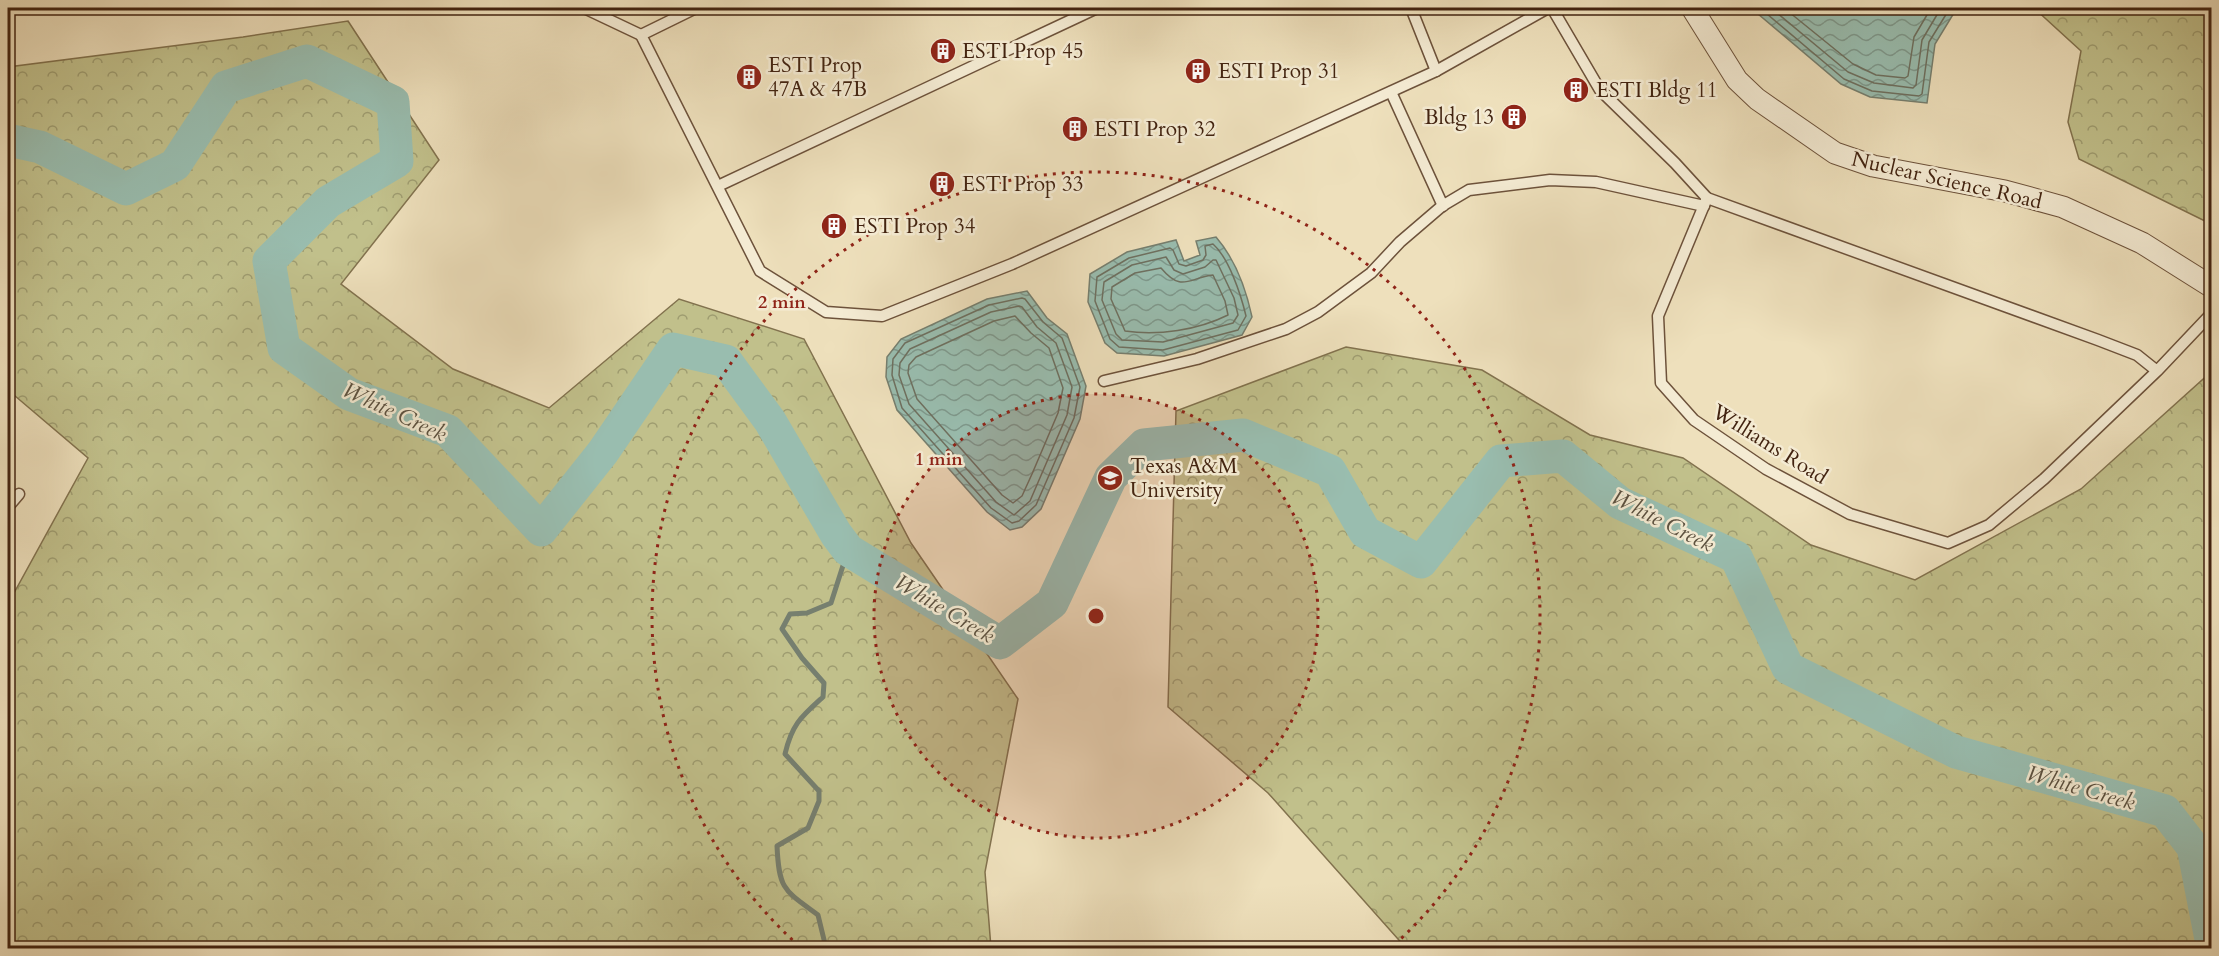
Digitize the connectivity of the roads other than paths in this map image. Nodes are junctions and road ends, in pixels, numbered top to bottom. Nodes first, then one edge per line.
1 (584, 8) edge
2 (696, 8) edge
3 (1097, 8) edge
4 (1411, 8) edge
5 (1550, 8) edge
6 (1692, 8) edge
7 (641, 35) junction
8 (1436, 71) junction
9 (1391, 92) junction
10 (717, 186) junction
11 (1705, 202) junction
12 (1443, 206) junction
13 (2211, 287) edge
14 (2211, 313) edge
15 (2157, 370) junction
16 (1104, 381) dead end
17 (19, 494) dead end
18 (8, 507) edge

1 - 7 lane
2 - 7 lane
3 - 10 lane
4 - 8 lane
5 - 8 lane
5 - 11 lane
6 - 13 street, Nuclear Science Road
7 - 10 lane
8 - 9 lane
9 - 10 lane
9 - 12 lane
11 - 12 lane
11 - 15 lane
11 - 15 lane, Williams Road
12 - 16 lane
14 - 15 lane, Williams Road
17 - 18 lane

